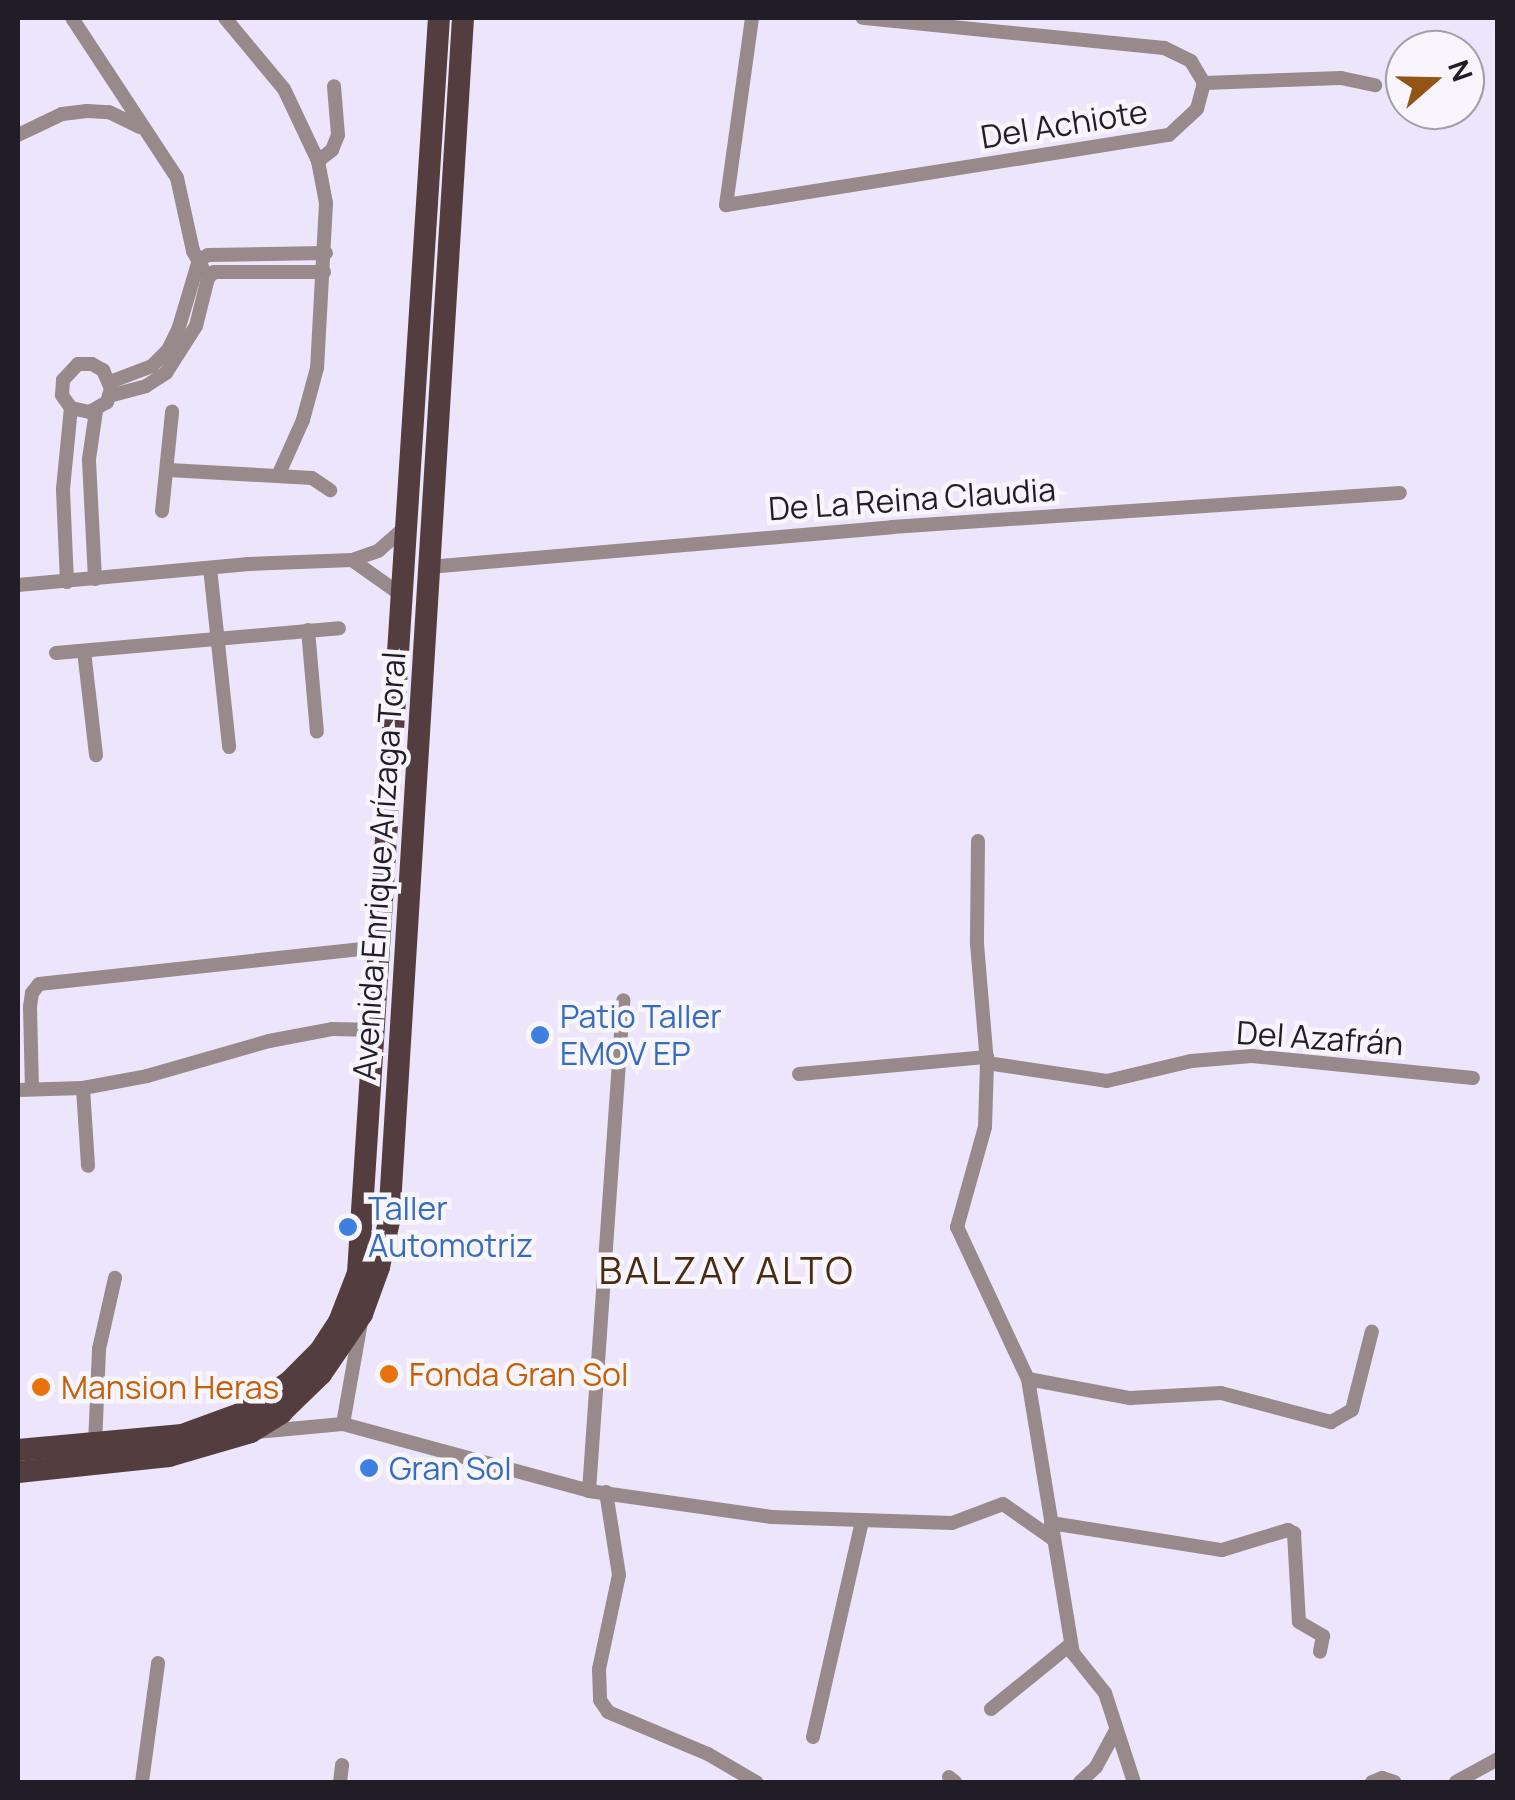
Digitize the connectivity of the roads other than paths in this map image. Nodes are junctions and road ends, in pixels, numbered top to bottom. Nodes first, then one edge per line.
1 (72, 18) edge
2 (225, 18) edge
3 (439, 18) edge
4 (463, 18) edge
5 (752, 18) edge
6 (862, 18) edge
7 (1204, 84) junction
8 (1374, 85) dead end
9 (334, 86) dead end
10 (24, 124) edge
11 (149, 133) junction
12 (18, 135) edge
13 (318, 161) junction
14 (326, 253) junction
15 (199, 260) junction
16 (324, 272) junction
17 (208, 278) junction
18 (110, 389) junction
19 (71, 408) junction
20 (96, 410) junction
21 (172, 412) dead end
22 (169, 470) junction
23 (278, 476) junction
24 (330, 490) dead end
25 (1400, 493) dead end
26 (162, 511) dead end
27 (403, 530) junction
28 (352, 560) junction
29 (429, 567) junction
30 (210, 568) junction
31 (94, 579) junction
32 (68, 582) junction
33 (18, 586) edge
34 (400, 594) junction
35 (339, 628) dead end
36 (308, 630) junction
37 (217, 641) junction
38 (84, 650) junction
39 (56, 652) dead end
40 (317, 732) dead end
41 (228, 747) dead end
42 (96, 754) dead end
43 (978, 841) dead end
44 (381, 947) junction
45 (623, 1000) dead end
46 (375, 1041) junction
47 (400, 1057) junction
48 (987, 1060) junction
49 (799, 1074) dead end
50 (1473, 1078) dead end
51 (83, 1088) junction
52 (24, 1090) edge
53 (88, 1166) dead end
54 (115, 1278) dead end
55 (362, 1314) junction
56 (1372, 1330) dead end
57 (1028, 1379) junction
58 (343, 1424) junction
59 (250, 1432) junction
60 (95, 1445) junction
61 (18, 1450) edge
62 (18, 1472) edge
63 (589, 1491) junction
64 (606, 1492) junction
65 (862, 1521) junction
66 (1050, 1522) junction
67 (1053, 1539) junction
68 (1072, 1644) junction
69 (1320, 1652) dead end
70 (158, 1663) dead end
71 (990, 1709) dead end
72 (1116, 1730) junction
73 (813, 1737) dead end
74 (1498, 1758) edge
75 (342, 1765) dead end
76 (142, 1782) edge
77 (340, 1782) edge
78 (756, 1782) edge
79 (1080, 1782) edge
80 (1134, 1782) edge
81 (1372, 1782) edge
82 (1394, 1782) edge
83 (1456, 1782) edge

1 - 11 street
2 - 13 street
3 - 27 main road, Avenida Enrique Arízaga Toral
4 - 29 main road, Avenida Enrique Arízaga Toral
5 - 7 street, Del Achiote
6 - 7 street, Del Achiote
7 - 8 street
9 - 13 street
10 - 11 street
10 - 12 street
11 - 15 street
13 - 14 street
14 - 15 street
14 - 16 street
15 - 17 street
15 - 18 street
16 - 17 street
16 - 23 street
17 - 18 street
18 - 19 street
18 - 20 street
19 - 20 street
19 - 32 street
20 - 31 street
21 - 22 street
22 - 23 street
22 - 26 street
23 - 24 street
25 - 29 street, De La Reina Claudia
27 - 28 street
27 - 34 main road, Avenida Enrique Arízaga Toral
28 - 30 street
28 - 34 street
29 - 47 main road, Avenida Enrique Arízaga Toral
30 - 31 street
30 - 37 street
31 - 32 street
32 - 33 street
34 - 44 main road, Avenida Enrique Arízaga Toral
35 - 36 street
36 - 37 street
36 - 40 street
37 - 38 street
37 - 41 street
38 - 39 street
38 - 42 street
43 - 48 street
44 - 46 main road, Avenida Enrique Arízaga Toral
44 - 52 street
45 - 63 street
46 - 47 main road
46 - 51 street
46 - 60 main road, Avenida Enrique Arízaga Toral
47 - 55 main road, Avenida Enrique Arízaga Toral
48 - 49 street, Del Azafrán
48 - 50 street, Del Azafrán
48 - 57 street
51 - 52 street
51 - 53 street
54 - 60 street
55 - 58 street
55 - 59 main road, Avenida Enrique Arízaga Toral
56 - 57 street
57 - 66 street
58 - 59 street
58 - 63 street
59 - 62 main road, Avenida Enrique Arízaga Toral
60 - 61 main road, Avenida Enrique Arízaga Toral
63 - 64 street
64 - 65 street
64 - 78 street
65 - 67 street
65 - 73 street
66 - 67 street
66 - 69 street
67 - 68 street
68 - 71 street
68 - 72 street
70 - 76 street
72 - 79 street
72 - 80 street
74 - 83 street
75 - 77 street
81 - 82 street

